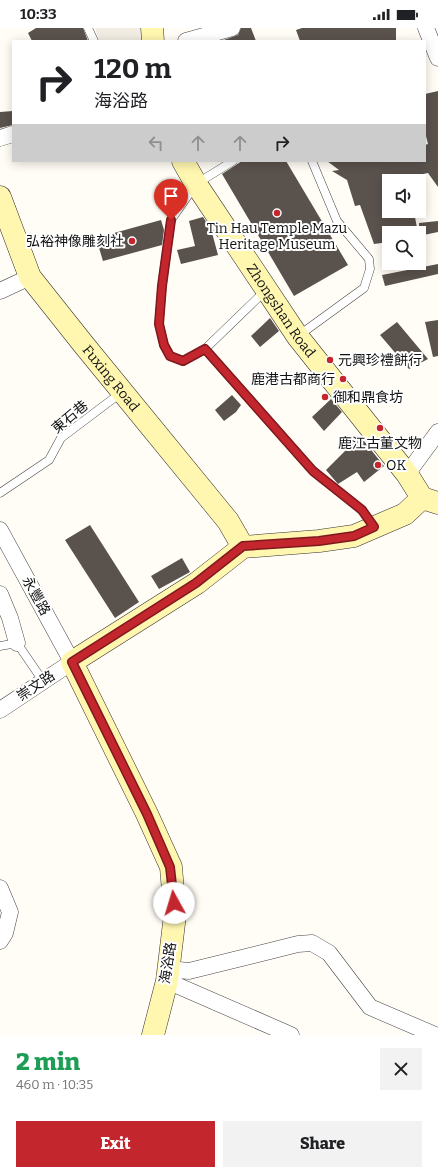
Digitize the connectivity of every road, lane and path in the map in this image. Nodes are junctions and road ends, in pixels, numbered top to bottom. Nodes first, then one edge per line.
1 (88, 28) edge
2 (152, 28) edge
3 (232, 28) edge
4 (426, 28) edge
5 (94, 40) edge
6 (154, 40) edge
7 (190, 40) edge
8 (438, 58) edge
9 (12, 134) edge
10 (0, 138) edge
11 (184, 162) edge
12 (231, 162) edge
13 (312, 162) edge
14 (196, 184) junction
15 (0, 197) edge
16 (30, 277) junction
17 (266, 290) junction
18 (0, 291) edge
19 (298, 337) junction
20 (205, 349) junction
21 (123, 391) junction
22 (438, 432) edge
23 (407, 474) junction
24 (0, 494) edge
25 (430, 501) edge
26 (374, 527) junction
27 (0, 530) edge
28 (243, 546) junction
29 (0, 594) edge
30 (17, 643) junction
31 (0, 646) edge
32 (72, 662) junction
33 (43, 681) junction
34 (0, 710) edge
35 (0, 888) edge
36 (0, 941) edge
37 (168, 975) junction
38 (153, 1035) edge
39 (291, 1035) edge
40 (435, 1035) edge

1 - 5 lane
2 - 6 street
3 - 7 street
4 - 8 street
9 - 10 street
11 - 14 street, Zhongshan Road
12 - 14 lane
13 - 19 lane
14 - 17 street, Zhongshan Road
14 - 20 lane
15 - 16 street, Fuxing Road
16 - 18 street
16 - 21 street, Fuxing Road
17 - 19 street, Zhongshan Road
17 - 20 lane
19 - 23 street, Zhongshan Road
20 - 26 lane
21 - 24 lane, 東石巷
21 - 28 street, Fuxing Road
22 - 23 street
23 - 25 street, Zhongshan Road
25 - 26 street
26 - 28 street
27 - 32 street, 永豐路
28 - 32 street
29 - 30 street
30 - 31 lane
30 - 33 lane
32 - 33 street, 崇文路
32 - 37 street, 海浴路
33 - 34 street, 崇文路
35 - 36 street
37 - 38 street, 海浴路
37 - 39 street
37 - 40 street

